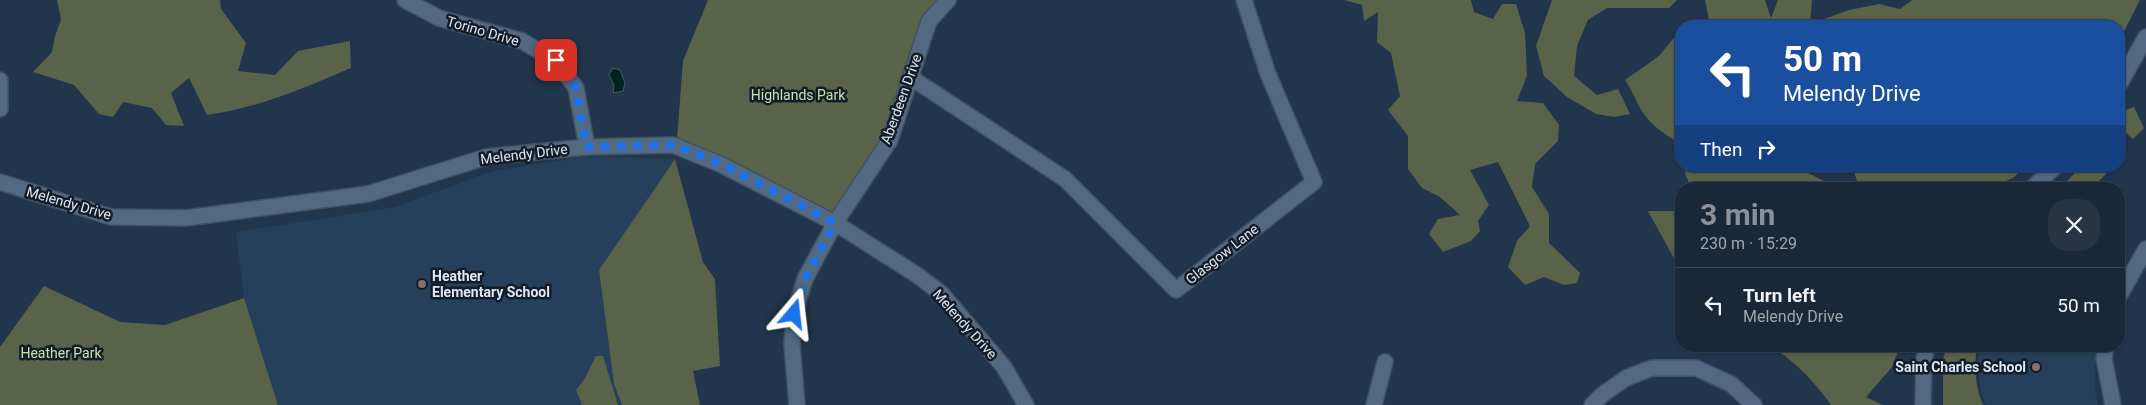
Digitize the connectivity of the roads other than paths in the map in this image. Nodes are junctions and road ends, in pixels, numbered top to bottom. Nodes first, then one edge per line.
1 (405, 0) edge
2 (948, 0) edge
3 (1244, 0) edge
4 (2146, 37) edge
5 (2125, 74) edge
6 (910, 77) junction
7 (0, 80) edge
8 (0, 109) edge
9 (586, 147) junction
10 (2049, 172) edge
11 (0, 182) edge
12 (2039, 182) edge
13 (835, 223) junction
14 (2146, 250) edge
15 (2125, 286) edge
16 (1926, 352) edge
17 (2105, 352) edge
18 (1385, 362) dead end
19 (797, 405) edge
20 (1026, 405) edge
21 (1374, 405) edge
22 (1592, 405) edge
23 (1754, 405) edge
24 (1923, 405) edge
25 (2113, 405) edge

1 - 9 street, Torino Drive
2 - 6 street, Aberdeen Drive
3 - 6 street, Glasgow Lane
4 - 5 street
6 - 13 street, Aberdeen Drive
7 - 8 street
9 - 11 street, Melendy Drive
9 - 13 street, Melendy Drive
10 - 12 street
13 - 19 street, Aberdeen Drive
13 - 20 street, Melendy Drive
14 - 15 street
16 - 24 street
17 - 25 street
18 - 21 street
22 - 23 street

